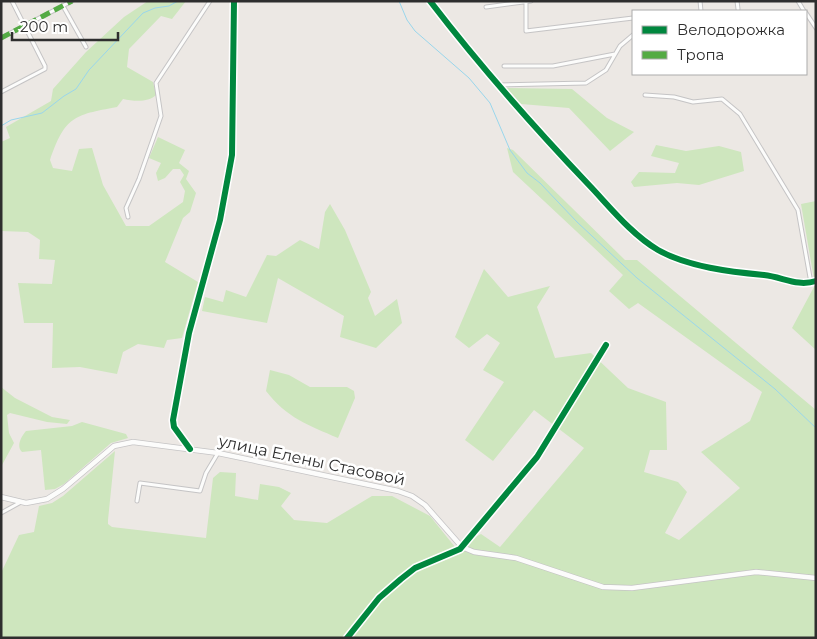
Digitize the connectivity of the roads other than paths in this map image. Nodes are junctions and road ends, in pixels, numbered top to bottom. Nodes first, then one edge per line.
1 (12, 1) edge
2 (72, 1) edge
3 (210, 1) edge
4 (234, 1) edge
5 (430, 1) edge
6 (531, 1) edge
7 (737, 1) edge
8 (526, 3) junction
9 (63, 6) junction
10 (486, 7) dead end
11 (738, 9) dead end
12 (807, 15) edge
13 (632, 18) edge
14 (24, 26) junction
15 (816, 28) edge
16 (632, 35) edge
17 (1, 38) edge
18 (86, 47) dead end
19 (615, 54) junction
20 (504, 66) dead end
21 (497, 85) junction
22 (1, 92) edge
23 (645, 95) dead end
24 (128, 217) dead end
25 (816, 281) edge
26 (811, 283) junction
27 (606, 345) dead end
28 (190, 449) junction
29 (218, 453) junction
30 (1, 497) edge
31 (137, 501) dead end
32 (21, 502) junction
33 (1, 513) edge
34 (462, 546) junction
35 (816, 578) edge
36 (347, 638) edge

1 - 14 street
2 - 9 street
3 - 24 street
4 - 28 street
5 - 21 street
6 - 8 street
7 - 11 street
8 - 10 street
8 - 13 street
9 - 14 street
9 - 18 street
12 - 15 street
14 - 17 street
14 - 22 street
16 - 19 street
19 - 20 street
19 - 21 street
21 - 26 street
23 - 26 street
25 - 26 street
27 - 34 street
28 - 29 main road, улица Елены Стасовой
28 - 32 main road, улица Елены Стасовой
29 - 31 street
29 - 34 main road, улица Елены Стасовой
30 - 32 main road
32 - 33 street
34 - 35 main road
34 - 36 street

